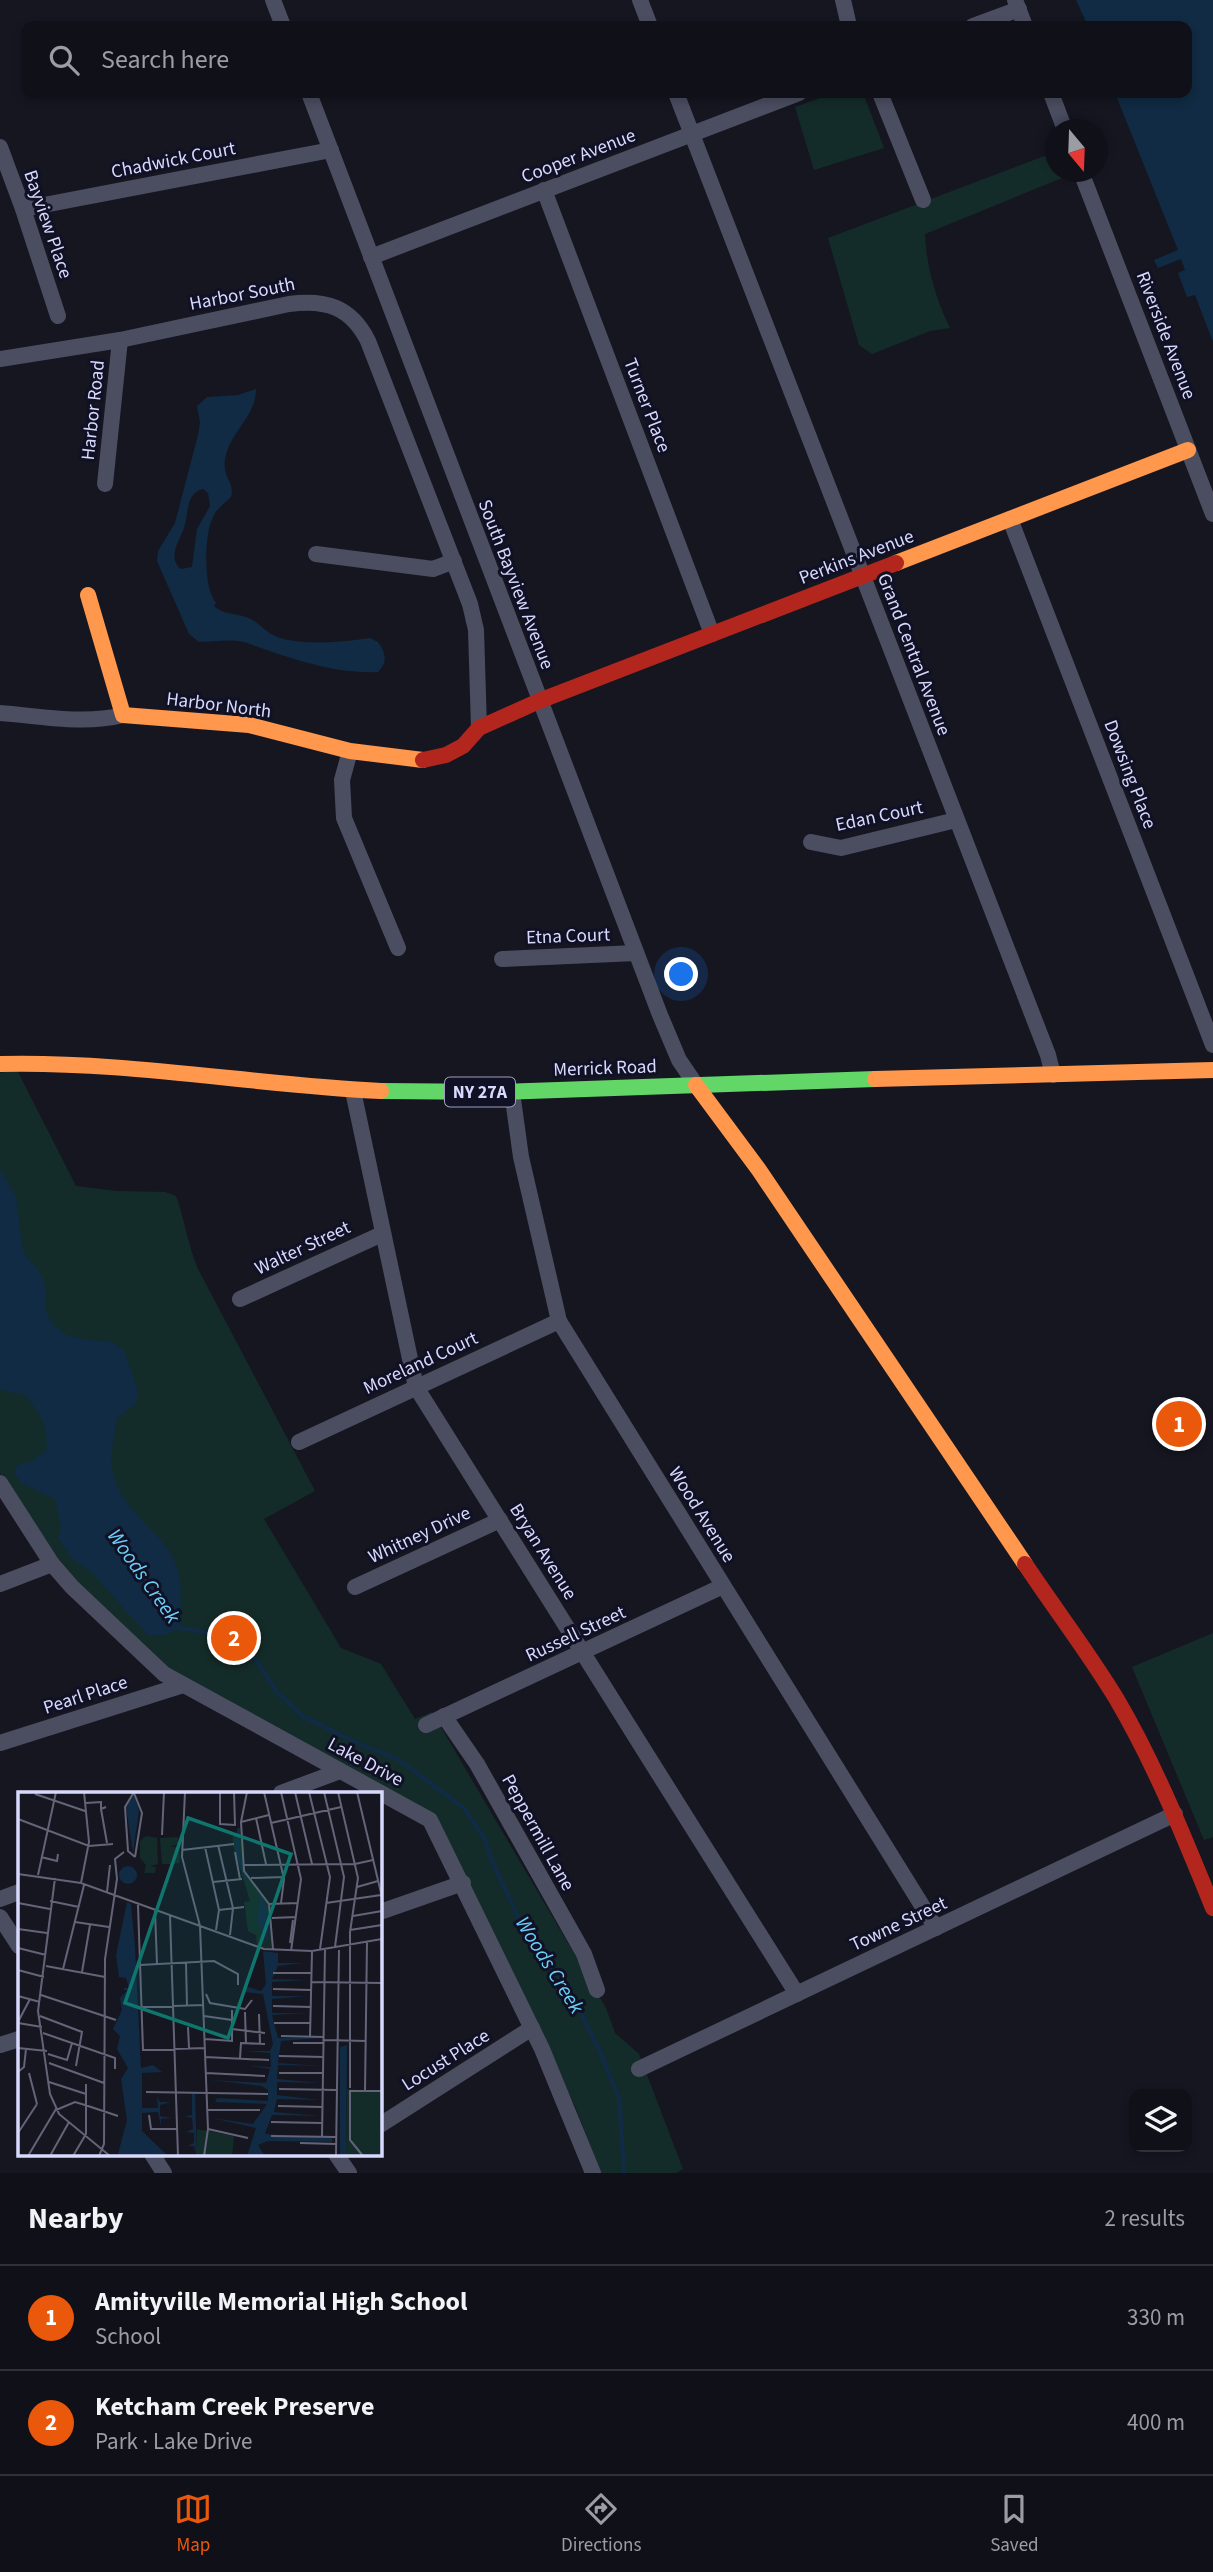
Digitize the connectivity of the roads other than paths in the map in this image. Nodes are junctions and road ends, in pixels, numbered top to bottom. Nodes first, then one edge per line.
1 (273, 0) edge
2 (640, 0) edge
3 (843, 0) edge
4 (1017, 4) edge
5 (281, 21) edge
6 (648, 21) edge
7 (848, 21) edge
8 (983, 21) edge
9 (1024, 21) edge
10 (311, 98) edge
11 (678, 98) edge
12 (786, 98) edge
13 (882, 98) edge
14 (1053, 98) edge
15 (1061, 119) edge
16 (691, 134) junction
17 (0, 147) edge
18 (331, 150) junction
19 (1085, 182) edge
20 (544, 190) junction
21 (923, 200) dead end
22 (23, 209) junction
23 (371, 257) junction
24 (58, 316) dead end
25 (120, 340) junction
26 (0, 359) edge
27 (1188, 450) junction
28 (105, 484) dead end
29 (1213, 514) edge
30 (1010, 519) junction
31 (316, 554) dead end
32 (454, 561) junction
33 (863, 576) junction
34 (88, 595) dead end
35 (712, 634) junction
36 (539, 701) junction
37 (0, 713) edge
38 (123, 715) junction
39 (479, 729) junction
40 (350, 751) junction
41 (956, 820) junction
42 (811, 842) dead end
43 (398, 948) dead end
44 (636, 953) junction
45 (502, 959) dead end
46 (1213, 1045) edge
47 (0, 1064) edge
48 (1213, 1070) edge
49 (1053, 1075) junction
50 (696, 1084) junction
51 (353, 1091) junction
52 (512, 1092) junction
53 (382, 1234) junction
54 (240, 1299) dead end
55 (559, 1321) junction
56 (416, 1387) junction
57 (299, 1442) dead end
58 (0, 1482) edge
59 (500, 1520) junction
60 (51, 1564) junction
61 (0, 1584) edge
62 (723, 1586) junction
63 (355, 1587) dead end
64 (583, 1653) junction
65 (183, 1685) junction
66 (444, 1716) junction
67 (426, 1725) dead end
68 (0, 1743) edge
69 (340, 1771) junction
70 (284, 1792) edge
71 (379, 1792) edge
72 (382, 1794) edge
73 (1175, 1814) junction
74 (463, 1883) junction
75 (18, 1892) edge
76 (0, 1899) edge
77 (1213, 1908) edge
78 (382, 1911) edge
79 (0, 1917) edge
80 (936, 1928) junction
81 (18, 1944) edge
82 (597, 1990) dead end
83 (797, 1994) junction
84 (532, 2028) junction
85 (18, 2039) edge
86 (0, 2045) edge
87 (639, 2069) dead end
88 (382, 2124) edge
89 (153, 2156) edge
90 (337, 2156) edge
91 (164, 2173) edge
92 (349, 2173) edge
93 (593, 2173) edge

1 - 5 street
2 - 6 street
3 - 7 street
4 - 8 street
4 - 9 street
10 - 18 street, South Bayview Avenue
11 - 16 street, Grand Central Avenue
12 - 16 street, Cooper Avenue
13 - 21 street
14 - 15 street
16 - 20 street, Cooper Avenue
16 - 33 street, Grand Central Avenue
17 - 22 street, Bayview Place
18 - 22 street, Chadwick Court
18 - 23 street, South Bayview Avenue
19 - 27 street, Riverside Avenue
20 - 23 street, Cooper Avenue
20 - 35 street, Turner Place
22 - 24 street, Bayview Place
23 - 36 street, South Bayview Avenue
25 - 26 street, Harbor South
25 - 28 street, Harbor Road
25 - 32 street, Harbor South
27 - 29 street, Riverside Avenue
27 - 30 main road, Perkins Avenue
30 - 33 main road, Perkins Avenue
30 - 46 street, Dowsing Place
31 - 32 street
32 - 39 street, Harbor South
33 - 35 main road, Perkins Avenue
33 - 41 street, Grand Central Avenue
34 - 38 main road
35 - 36 main road, Perkins Avenue
36 - 39 main road, Harbor North
36 - 44 street, South Bayview Avenue
37 - 38 street, Harbor North
38 - 40 main road, Harbor North
39 - 40 main road, Harbor North
40 - 43 street
41 - 42 street, Edan Court
41 - 49 street, Grand Central Avenue
44 - 45 street, Etna Court
44 - 50 street, South Bayview Avenue
47 - 51 main road, Merrick Road
48 - 49 main road, Merrick Road / NY 27A
49 - 50 main road, Merrick Road / NY 27A
50 - 52 main road, Merrick Road / NY 27A
50 - 73 main road
51 - 52 main road, Merrick Road / NY 27A
51 - 53 street, Bryan Avenue
52 - 55 street, Wood Avenue
53 - 54 street, Walter Street
53 - 56 street, Bryan Avenue
55 - 56 street, Moreland Court
55 - 62 street, Wood Avenue
56 - 57 street, Moreland Court
56 - 59 street, Bryan Avenue
58 - 60 street, Lake Drive
59 - 63 street, Whitney Drive
59 - 64 street, Bryan Avenue
60 - 61 street
60 - 65 street, Lake Drive
62 - 64 street, Russell Street
62 - 80 street, Wood Avenue
64 - 66 street, Russell Street
64 - 83 street, Bryan Avenue
65 - 68 street, Pearl Place
65 - 69 street, Lake Drive
66 - 67 street
66 - 82 street, Peppermill Lane
69 - 70 street
69 - 71 street, Lake Drive
72 - 74 street, Lake Drive
73 - 77 main road
73 - 80 street, Towne Street
74 - 78 street
74 - 84 street, Lake Drive
75 - 76 street
79 - 81 street
80 - 83 street, Towne Street
83 - 87 street, Towne Street
84 - 88 street, Locust Place
84 - 93 street, Lake Drive
85 - 86 street
89 - 91 street
90 - 92 street

